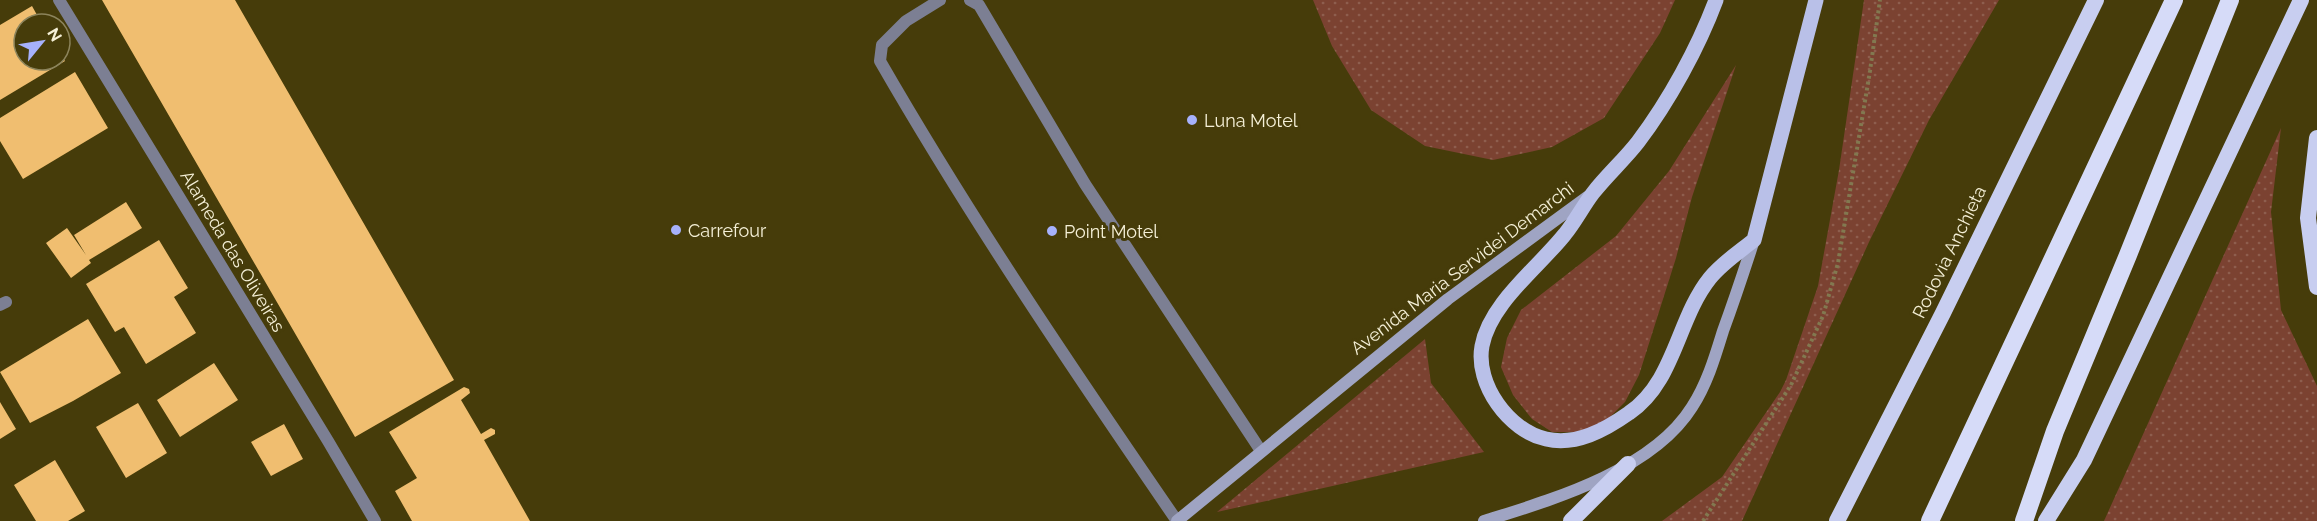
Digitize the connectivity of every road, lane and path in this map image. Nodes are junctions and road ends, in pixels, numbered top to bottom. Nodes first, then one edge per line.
1 (59, 0) edge
2 (940, 0) edge
3 (970, 0) edge
4 (1716, 0) edge
5 (1816, 0) edge
6 (1880, 0) edge
7 (2096, 0) edge
8 (2174, 0) edge
9 (2230, 0) edge
10 (2301, 0) edge
11 (2317, 138) edge
12 (1593, 193) junction
13 (1754, 240) junction
14 (2317, 287) edge
15 (1261, 451) junction
16 (1628, 464) junction
17 (375, 521) edge
18 (1177, 521) edge
19 (1484, 521) edge
20 (1571, 521) edge
21 (1703, 521) edge
22 (1837, 521) edge
23 (1930, 521) edge
24 (2024, 521) edge
25 (2046, 521) edge

1 - 17 street, Alameda das Oliveiras
2 - 18 street
3 - 15 street
4 - 12 main road, Avenida Maria Servidei Demarchi
5 - 13 main road
6 - 21 path
7 - 22 highway, Rodovia Anchieta
8 - 23 highway
9 - 24 highway
10 - 25 highway
11 - 14 highway
12 - 13 main road
12 - 15 main road, Avenida Maria Servidei Demarchi
13 - 16 main road
15 - 18 main road, Avenida Maria Servidei Demarchi
16 - 19 main road
16 - 20 highway

